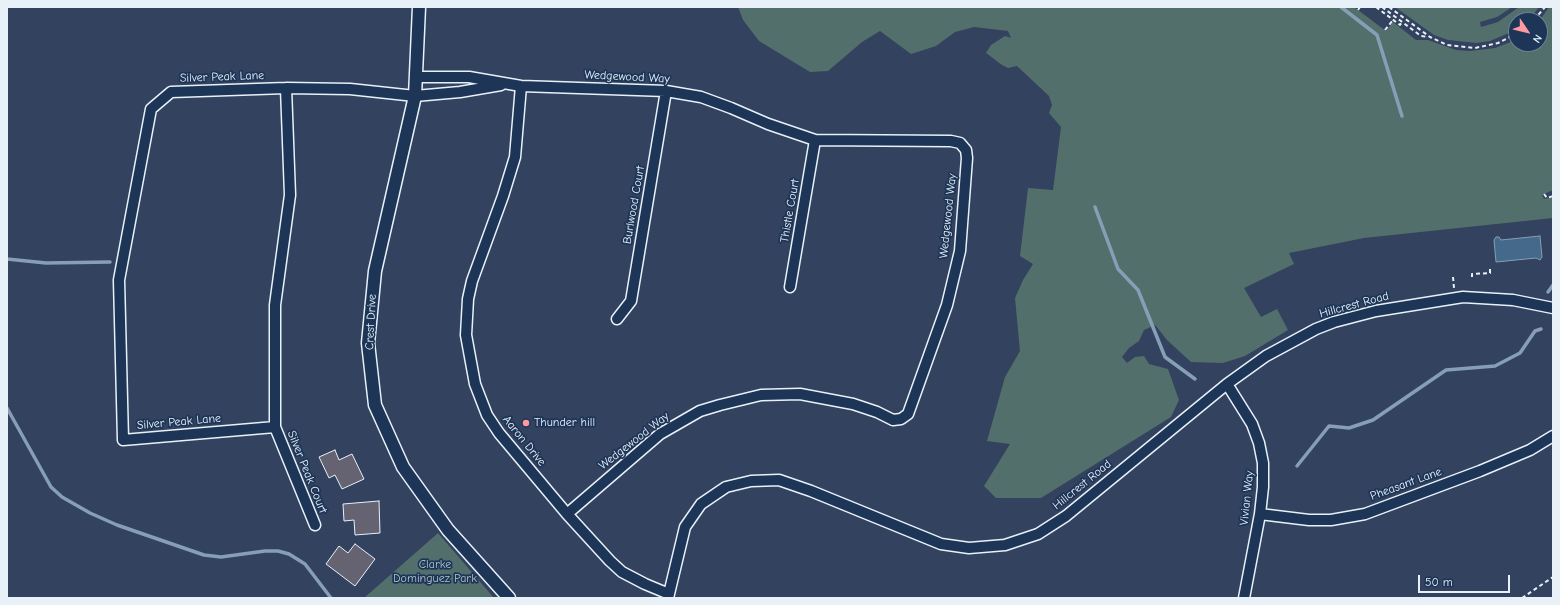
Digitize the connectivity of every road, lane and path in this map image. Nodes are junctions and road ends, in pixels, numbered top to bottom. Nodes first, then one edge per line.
1 (419, 7) edge
2 (1360, 7) edge
3 (1376, 7) edge
4 (1382, 7) edge
5 (1389, 7) edge
6 (1358, 10) dead end
7 (1393, 20) junction
8 (1402, 22) junction
9 (1385, 30) dead end
10 (1430, 37) junction
11 (1508, 38) edge
12 (417, 77) junction
13 (468, 77) junction
14 (504, 84) junction
15 (521, 86) junction
16 (286, 88) junction
17 (468, 91) junction
18 (666, 91) junction
19 (415, 96) junction
20 (815, 140) junction
21 (1544, 194) dead end
22 (1553, 196) edge
23 (1490, 266) dead end
24 (1472, 277) dead end
25 (790, 287) dead end
26 (1553, 308) edge
27 (617, 319) dead end
28 (1227, 384) junction
29 (275, 427) junction
30 (1553, 436) edge
31 (567, 514) junction
32 (1260, 514) junction
33 (315, 525) dead end
34 (1553, 577) edge
35 (668, 596) edge
36 (510, 598) edge
37 (1244, 598) edge
38 (1522, 598) edge

1 - 12 street, Crest Drive
2 - 6 path
3 - 7 path
4 - 8 path
5 - 10 path
7 - 8 path
7 - 9 path
8 - 10 path
10 - 11 path
12 - 13 street, Wedgewood Way
12 - 19 street, Crest Drive
13 - 14 street, Wedgewood Way
13 - 17 street
14 - 15 street, Wedgewood Way
14 - 17 street, Wedgewood Way
15 - 18 street, Wedgewood Way
15 - 31 street, Aaron Drive
16 - 19 street, Silver Peak Lane
16 - 29 street
16 - 29 street, Silver Peak Lane
17 - 19 street, Wedgewood Way
18 - 20 street, Wedgewood Way
18 - 27 street, Burlwood Court
19 - 36 street, Crest Drive
20 - 25 street, Thistle Court
20 - 31 street, Wedgewood Way
21 - 22 path
23 - 24 path
26 - 28 street, Hillcrest Road
28 - 32 street, Vivian Way
28 - 35 street, Hillcrest Road
29 - 33 street, Silver Peak Court
30 - 32 street, Pheasant Lane
31 - 35 street, Aaron Drive
32 - 37 street, Vivian Way
34 - 38 path

